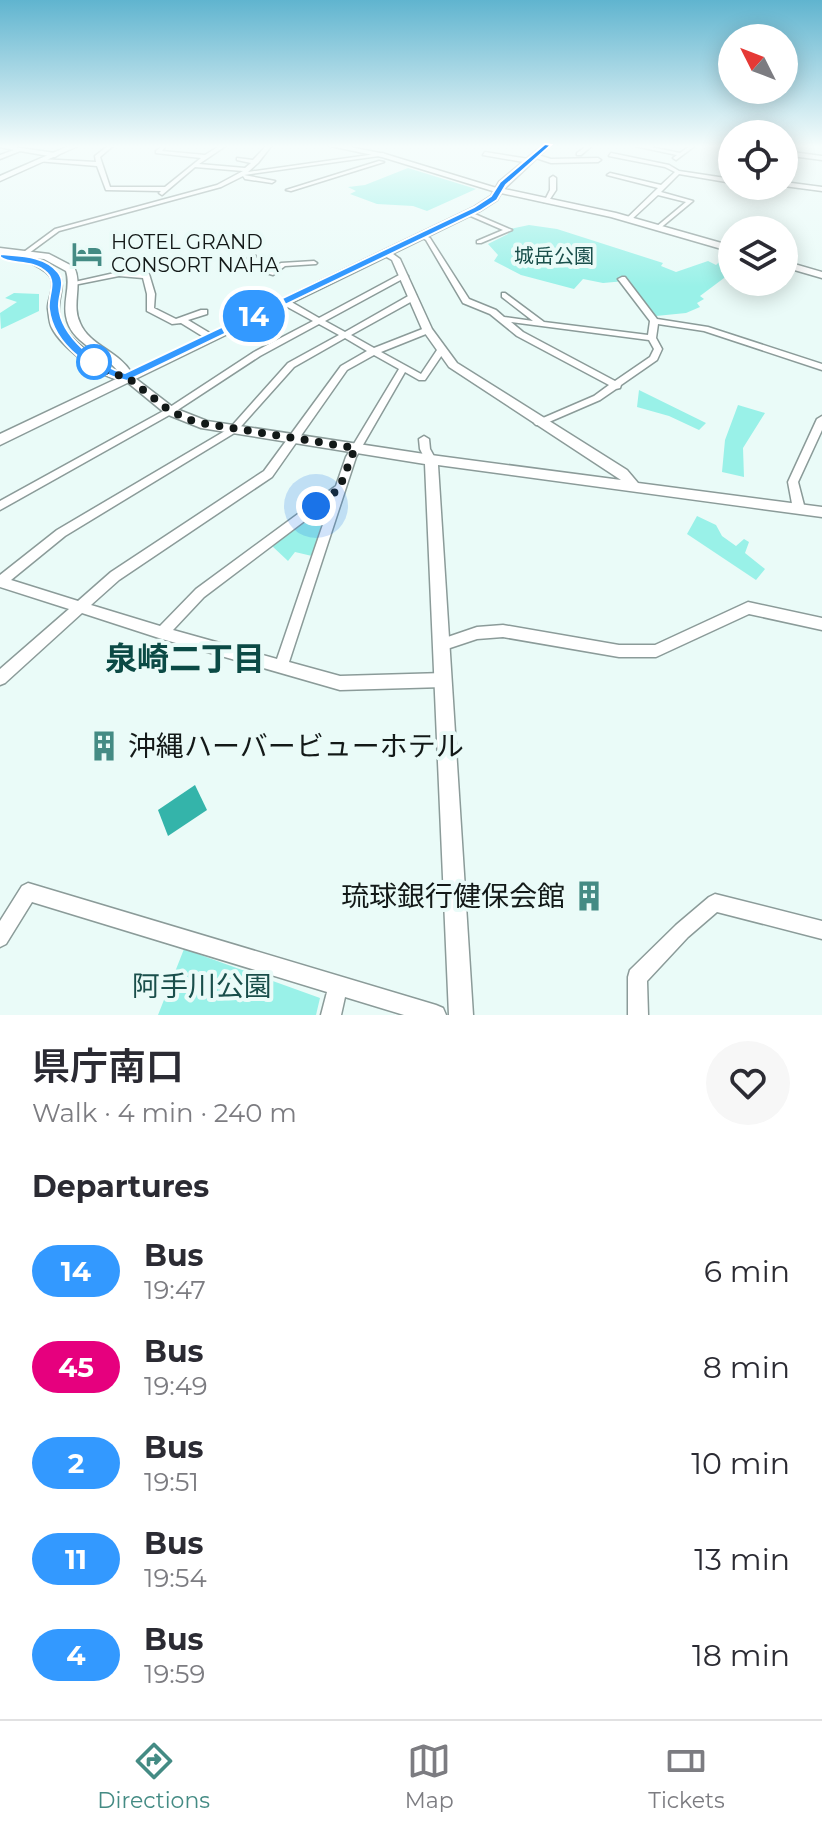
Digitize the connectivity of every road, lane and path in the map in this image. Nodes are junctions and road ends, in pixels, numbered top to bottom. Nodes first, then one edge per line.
1 (163, 192) edge
2 (202, 192) edge
3 (498, 192) edge
4 (509, 192) edge
5 (551, 192) edge
6 (657, 192) edge
7 (666, 192) edge
8 (546, 201) junction
9 (148, 206) junction
10 (468, 213) junction
11 (629, 219) junction
12 (658, 228) junction
13 (422, 236) junction
14 (479, 242) dead end
15 (718, 245) edge
16 (386, 253) junction
17 (0, 254) edge
18 (22, 255) junction
19 (253, 256) dead end
20 (314, 263) dead end
21 (234, 264) dead end
22 (798, 268) edge
23 (270, 273) dead end
24 (464, 273) dead end
25 (822, 275) edge
26 (404, 276) junction
27 (622, 279) dead end
28 (455, 280) junction
29 (74, 283) junction
30 (505, 295) dead end
31 (413, 297) junction
32 (285, 302) junction
33 (204, 312) dead end
34 (501, 318) junction
35 (182, 320) junction
36 (318, 321) junction
37 (654, 321) junction
38 (541, 323) junction
39 (428, 330) junction
40 (345, 336) junction
41 (210, 337) junction
42 (652, 338) junction
43 (372, 352) junction
44 (440, 352) junction
45 (822, 367) edge
46 (403, 369) junction
47 (127, 377) junction
48 (617, 386) junction
49 (170, 411) junction
50 (822, 419) edge
51 (539, 423) junction
52 (233, 430) junction
53 (293, 439) junction
54 (424, 439) dead end
55 (0, 440) edge
56 (355, 448) junction
57 (431, 460) junction
58 (634, 487) junction
59 (339, 489) junction
60 (0, 506) edge
61 (799, 509) junction
62 (822, 512) edge
63 (0, 582) edge
64 (80, 607) junction
65 (822, 624) edge
66 (162, 633) junction
67 (441, 645) junction
68 (281, 666) junction
69 (0, 678) edge
70 (444, 680) junction
71 (822, 930) edge
72 (0, 938) edge
73 (338, 986) junction
74 (331, 1015) edge
75 (436, 1015) edge
76 (461, 1015) edge
77 (638, 1015) edge

1 - 9 street
2 - 9 street
3 - 10 main road
4 - 8 main road
5 - 8 street
6 - 11 street
7 - 12 street
8 - 11 main road
9 - 18 street
10 - 13 main road
10 - 14 street
11 - 12 main road
12 - 15 main road
13 - 16 main road
13 - 28 street
16 - 26 street
16 - 32 main road
17 - 18 main road
18 - 29 main road
18 - 47 main road
19 - 21 street
20 - 23 street
22 - 25 main road
24 - 28 street
26 - 31 street
26 - 36 street
27 - 37 street
28 - 34 street
29 - 35 street
29 - 47 main road
30 - 38 street
31 - 39 street
31 - 40 street
32 - 36 street
32 - 41 main road
33 - 35 street
34 - 38 street
34 - 48 street
35 - 41 street
36 - 40 street
36 - 49 street
37 - 42 street
37 - 45 street
38 - 42 street
39 - 43 street
39 - 44 street
40 - 43 street
40 - 52 street
41 - 47 main road
42 - 48 street
43 - 46 street
43 - 53 street
44 - 46 street
44 - 51 street
46 - 56 street
47 - 49 street
47 - 55 main road
48 - 51 street
49 - 52 street
49 - 60 street
50 - 61 street
51 - 58 street
52 - 53 street
52 - 63 street
53 - 56 street
53 - 64 street
54 - 57 street
56 - 57 street
56 - 59 street
57 - 58 street
57 - 67 street
58 - 61 street
59 - 66 street
59 - 68 street
61 - 62 street
63 - 64 street
64 - 66 street
64 - 69 street
65 - 67 street
66 - 68 street
67 - 70 street
68 - 70 street
70 - 76 street
71 - 77 street
72 - 73 street
73 - 74 street
73 - 75 street

